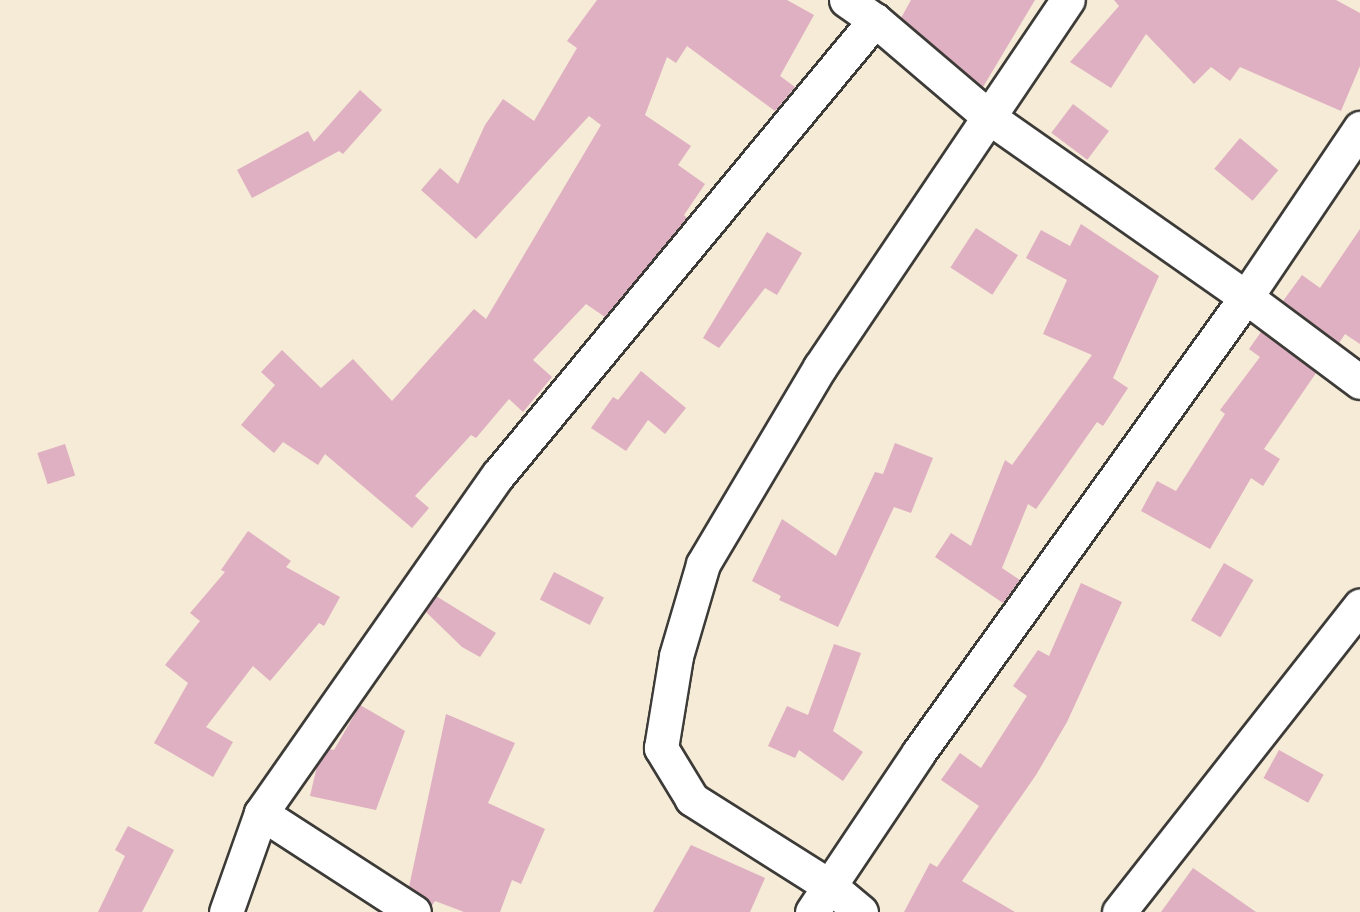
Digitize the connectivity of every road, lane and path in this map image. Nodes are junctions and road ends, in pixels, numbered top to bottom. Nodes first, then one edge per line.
1 (846, 0) edge
2 (1068, 0) edge
3 (875, 20) junction
4 (990, 118) junction
5 (1360, 128) edge
6 (1246, 297) junction
7 (1360, 382) edge
8 (1360, 606) edge
9 (261, 813) junction
10 (821, 899) edge
11 (226, 912) edge
12 (414, 912) edge
13 (861, 912) edge
14 (1119, 912) edge

1 - 3 street
2 - 4 street
3 - 4 street
3 - 9 street
4 - 6 street
4 - 10 street
5 - 6 street
6 - 7 street
6 - 10 street
8 - 14 street
9 - 11 street
9 - 12 street
10 - 13 street

